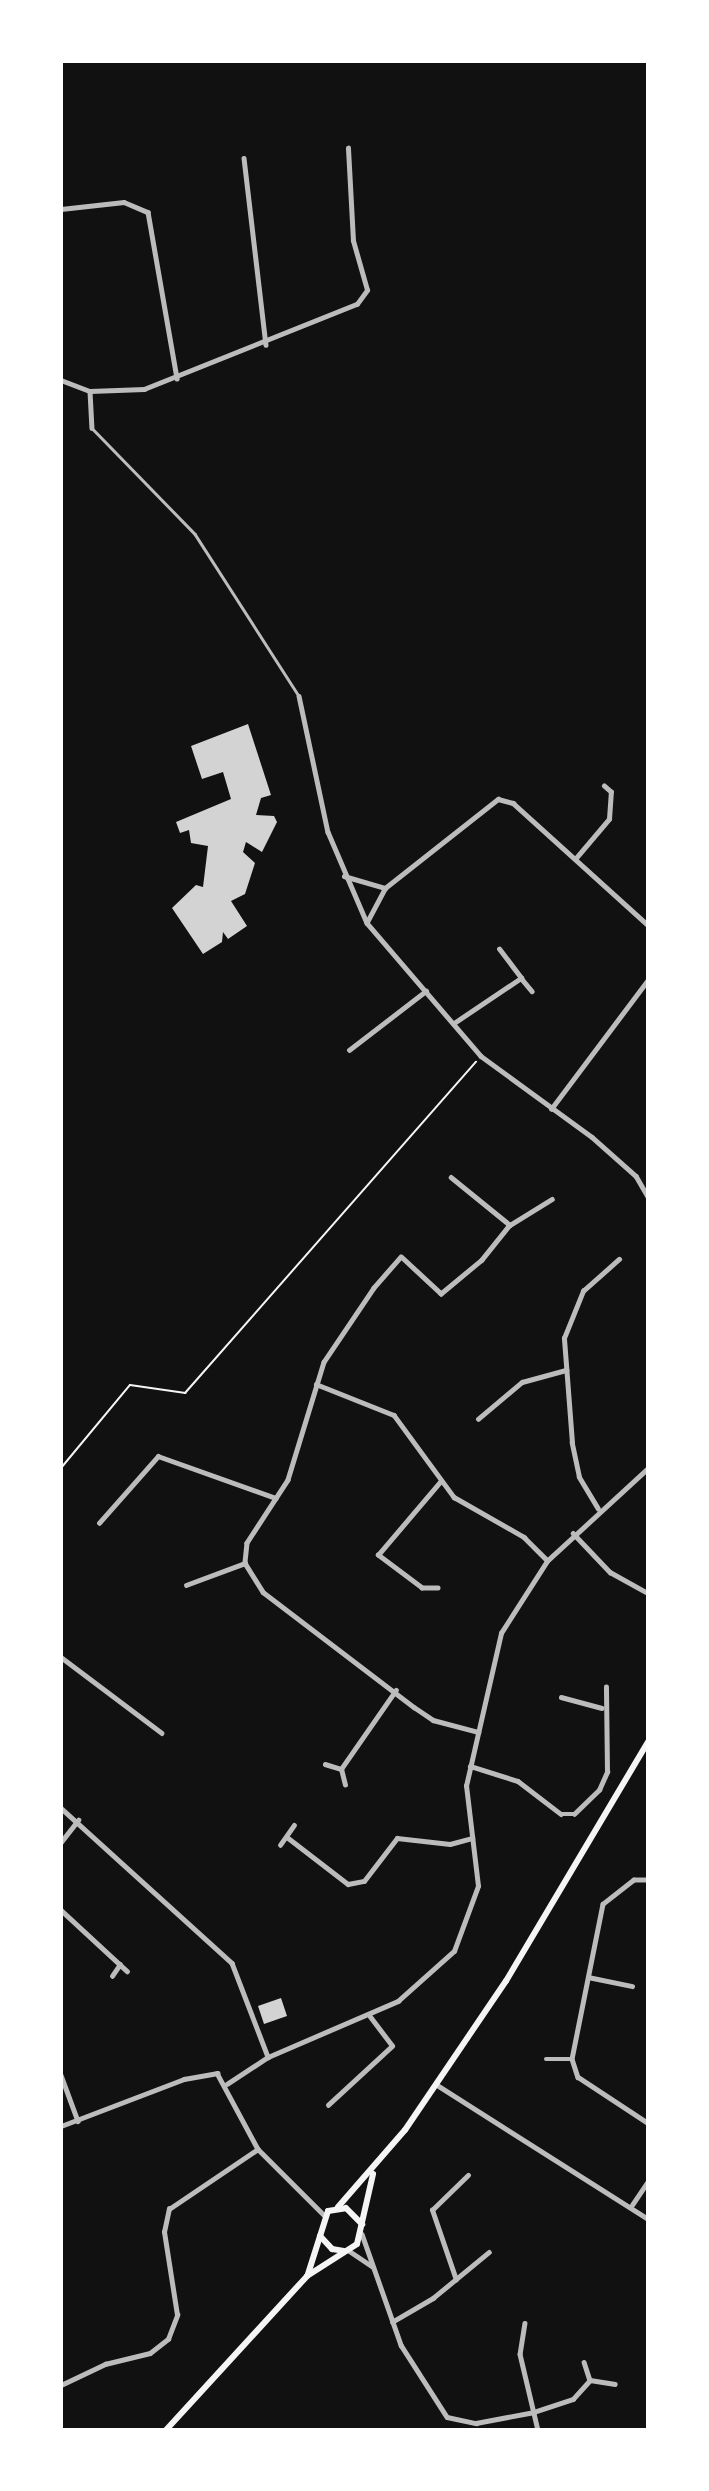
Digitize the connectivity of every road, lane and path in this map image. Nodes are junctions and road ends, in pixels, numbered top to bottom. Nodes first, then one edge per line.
1 (348, 148) dead end
2 (244, 158) dead end
3 (61, 209) edge
4 (266, 345) junction
5 (177, 378) junction
6 (61, 380) edge
7 (90, 391) junction
8 (92, 428) joint
9 (299, 696) joint
10 (604, 786) dead end
11 (576, 858) junction
12 (343, 876) junction
13 (385, 888) junction
14 (367, 923) junction
15 (648, 925) edge
16 (499, 949) dead end
17 (521, 978) junction
18 (648, 980) edge
19 (532, 990) dead end
20 (426, 991) junction
21 (454, 1023) junction
22 (349, 1051) dead end
23 (481, 1056) junction
24 (551, 1109) junction
25 (451, 1177) dead end
26 (648, 1197) edge
27 (552, 1199) dead end
28 (510, 1225) junction
29 (619, 1259) dead end
30 (566, 1370) junction
31 (316, 1384) junction
32 (478, 1419) dead end
33 (61, 1468) edge
34 (648, 1468) edge
35 (440, 1482) junction
36 (276, 1498) junction
37 (598, 1509) junction
38 (99, 1523) dead end
39 (573, 1533) junction
40 (547, 1561) junction
41 (245, 1563) junction
42 (186, 1585) dead end
43 (438, 1588) dead end
44 (646, 1592) dead end
45 (61, 1657) edge
46 (606, 1687) dead end
47 (396, 1690) junction
48 (561, 1697) dead end
49 (602, 1708) junction
50 (478, 1732) junction
51 (162, 1733) dead end
52 (648, 1742) edge
53 (325, 1765) dead end
54 (470, 1766) junction
55 (341, 1769) junction
56 (345, 1785) dead end
57 (61, 1808) edge
58 (78, 1821) junction
59 (294, 1825) dead end
60 (287, 1837) junction
61 (472, 1838) junction
62 (61, 1842) edge
63 (280, 1845) dead end
64 (648, 1880) edge
65 (61, 1910) edge
66 (120, 1964) junction
67 (127, 1971) dead end
68 (112, 1976) dead end
69 (588, 1977) junction
70 (632, 1986) dead end
71 (370, 2017) junction
72 (268, 2057) junction
73 (546, 2059) dead end
74 (572, 2059) junction
75 (61, 2075) edge
76 (227, 2084) junction
77 (437, 2085) junction
78 (328, 2105) dead end
79 (78, 2121) junction
80 (648, 2123) edge
81 (61, 2126) edge
82 (258, 2149) junction
83 (374, 2172) junction
84 (468, 2175) dead end
85 (648, 2180) edge
86 (632, 2205) junction
87 (338, 2207) junction
88 (324, 2215) junction
89 (648, 2219) edge
90 (363, 2226) junction
91 (319, 2232) junction
92 (362, 2234) junction
93 (347, 2250) junction
94 (489, 2252) dead end
95 (372, 2267) junction
96 (307, 2276) junction
97 (456, 2280) junction
98 (391, 2322) junction
99 (524, 2323) dead end
100 (584, 2362) dead end
101 (590, 2380) junction
102 (615, 2384) dead end
103 (61, 2385) edge
104 (534, 2412) junction
105 (166, 2430) edge
106 (538, 2430) edge

1 - 4 street
2 - 4 street
3 - 5 street
4 - 5 street
5 - 7 street
6 - 7 street
7 - 8 street
8 - 9 lane
9 - 12 street
10 - 11 street
11 - 13 street
11 - 15 street
12 - 13 street
12 - 14 street
13 - 14 street
14 - 20 street
16 - 17 street
17 - 19 street
17 - 21 street
18 - 24 street
20 - 21 street
20 - 22 street
21 - 23 street
23 - 24 street
23 - 33 path
24 - 26 street
25 - 28 street
27 - 28 street
28 - 31 street
29 - 30 street
30 - 32 street
30 - 37 street
31 - 35 street
31 - 36 street
34 - 37 street
35 - 40 street
35 - 43 street
36 - 38 street
36 - 41 street
37 - 39 street
39 - 40 street
39 - 44 street
40 - 50 street
41 - 42 street
41 - 47 street
45 - 51 street
46 - 49 street
47 - 50 street
47 - 55 street
48 - 49 street
49 - 54 street
50 - 54 street
52 - 77 main road
53 - 55 street
54 - 61 street
55 - 56 street
57 - 58 street
58 - 62 street
58 - 72 street
59 - 60 street
60 - 61 street
60 - 63 street
61 - 71 street
64 - 69 street
65 - 66 street
66 - 67 street
66 - 68 street
69 - 70 street
69 - 74 street
71 - 72 street
71 - 78 street
72 - 76 street
73 - 74 street
74 - 80 street
75 - 79 street
76 - 79 street
76 - 82 street
77 - 83 main road
77 - 86 street
79 - 81 street
82 - 88 street
82 - 103 street
83 - 87 main road
83 - 90 main road
84 - 97 street
85 - 86 street
86 - 89 street
87 - 88 main road
87 - 90 main road
88 - 91 main road
90 - 92 main road
91 - 93 main road
91 - 96 main road
92 - 93 main road
92 - 95 street
93 - 95 street
93 - 96 main road
94 - 97 street
95 - 98 street
96 - 105 main road
97 - 98 street
98 - 104 street
99 - 104 street
100 - 101 street
101 - 102 street
101 - 104 street
104 - 106 street

